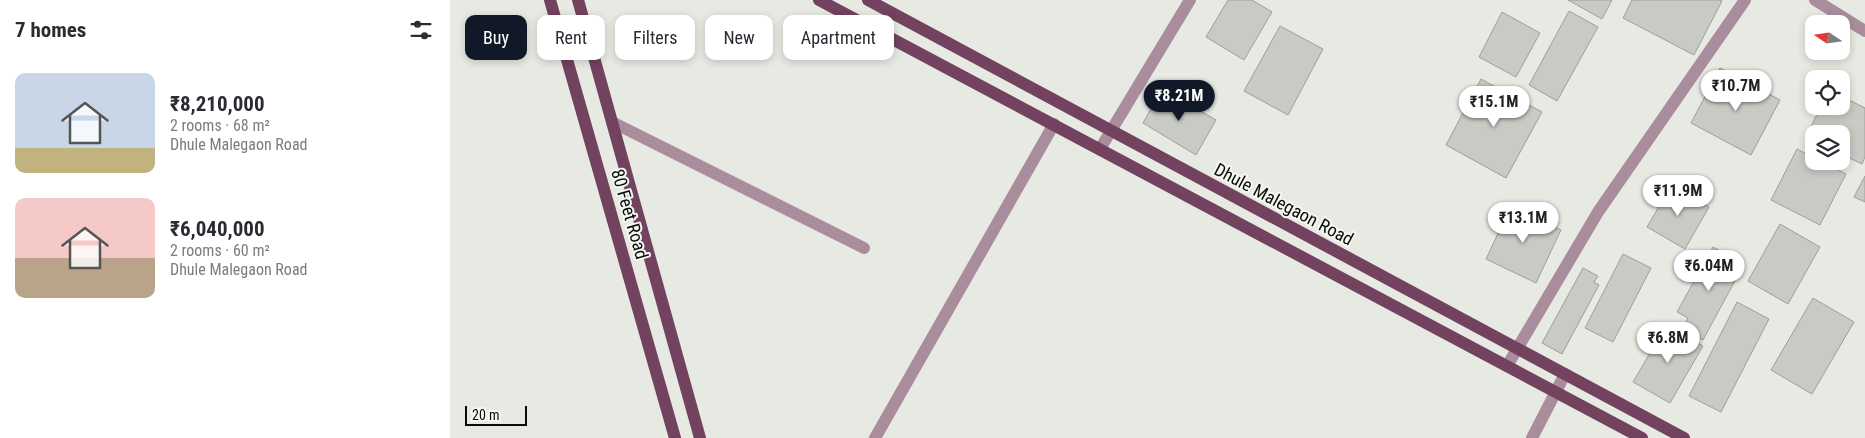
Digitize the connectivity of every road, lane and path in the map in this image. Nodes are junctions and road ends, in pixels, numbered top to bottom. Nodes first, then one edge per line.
1 (550, 0) edge
2 (578, 0) edge
3 (819, 0) edge
4 (868, 0) edge
5 (1190, 0) edge
6 (1745, 0) edge
7 (1815, 0) edge
8 (1865, 31) edge
9 (612, 122) junction
10 (1054, 124) junction
11 (1112, 131) junction
12 (1100, 149) junction
13 (864, 248) dead end
14 (1517, 349) junction
15 (1507, 366) junction
16 (1565, 374) junction
17 (1555, 391) junction
18 (675, 438) edge
19 (700, 438) edge
20 (874, 438) edge
21 (1532, 438) edge
22 (1642, 438) edge
23 (1684, 438) edge

1 - 18 main road, 80 Feet Road
2 - 9 main road, 80 Feet Road
3 - 10 main road
4 - 11 main road, Dhule Malegaon Road
5 - 11 street
6 - 14 street
7 - 8 street
9 - 13 street
9 - 19 main road, 80 Feet Road
10 - 12 main road
10 - 20 street
11 - 12 street
11 - 14 main road, Dhule Malegaon Road
12 - 15 main road
14 - 15 street
14 - 16 main road, Dhule Malegaon Road
15 - 17 main road
16 - 17 street
16 - 23 main road, Dhule Malegaon Road
17 - 21 street
17 - 22 main road

